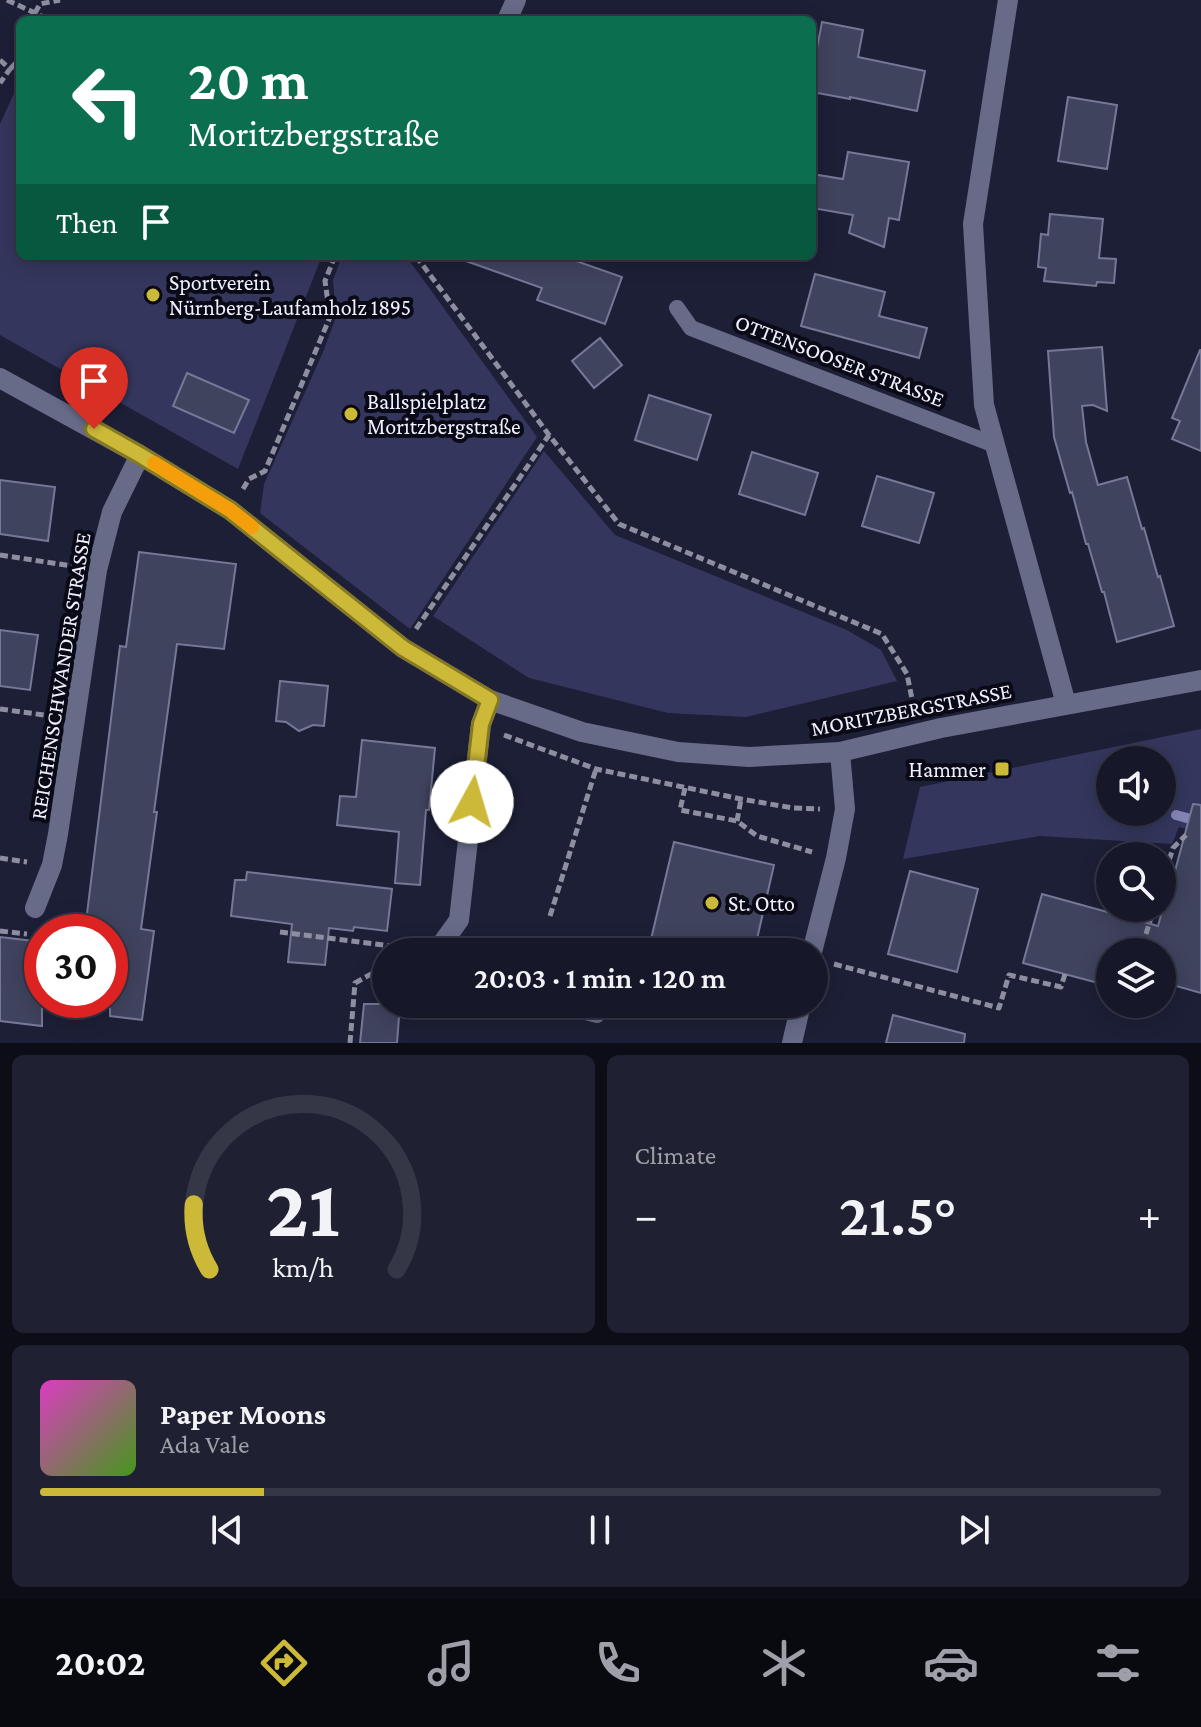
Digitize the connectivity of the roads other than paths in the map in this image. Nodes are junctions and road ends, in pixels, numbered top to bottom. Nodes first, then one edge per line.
1 (1008, 0) edge
2 (677, 308) dead end
3 (0, 378) edge
4 (995, 445) junction
5 (140, 455) junction
6 (1201, 680) edge
7 (490, 700) junction
8 (1066, 704) junction
9 (840, 752) junction
10 (35, 908) dead end
11 (446, 938) edge
12 (824, 938) edge
13 (798, 1018) edge
14 (792, 1043) edge

1 - 4 street
2 - 4 lane, OTTENSOOSER STRASSE
3 - 5 street, MORITZBERGSTRASSE
4 - 8 street
5 - 7 street, MORITZBERGSTRASSE
5 - 10 street, REICHENSCHWANDER STRASSE
6 - 8 street, MORITZBERGSTRASSE
7 - 9 street, MORITZBERGSTRASSE
7 - 11 street
8 - 9 street, MORITZBERGSTRASSE
9 - 12 street
13 - 14 street

